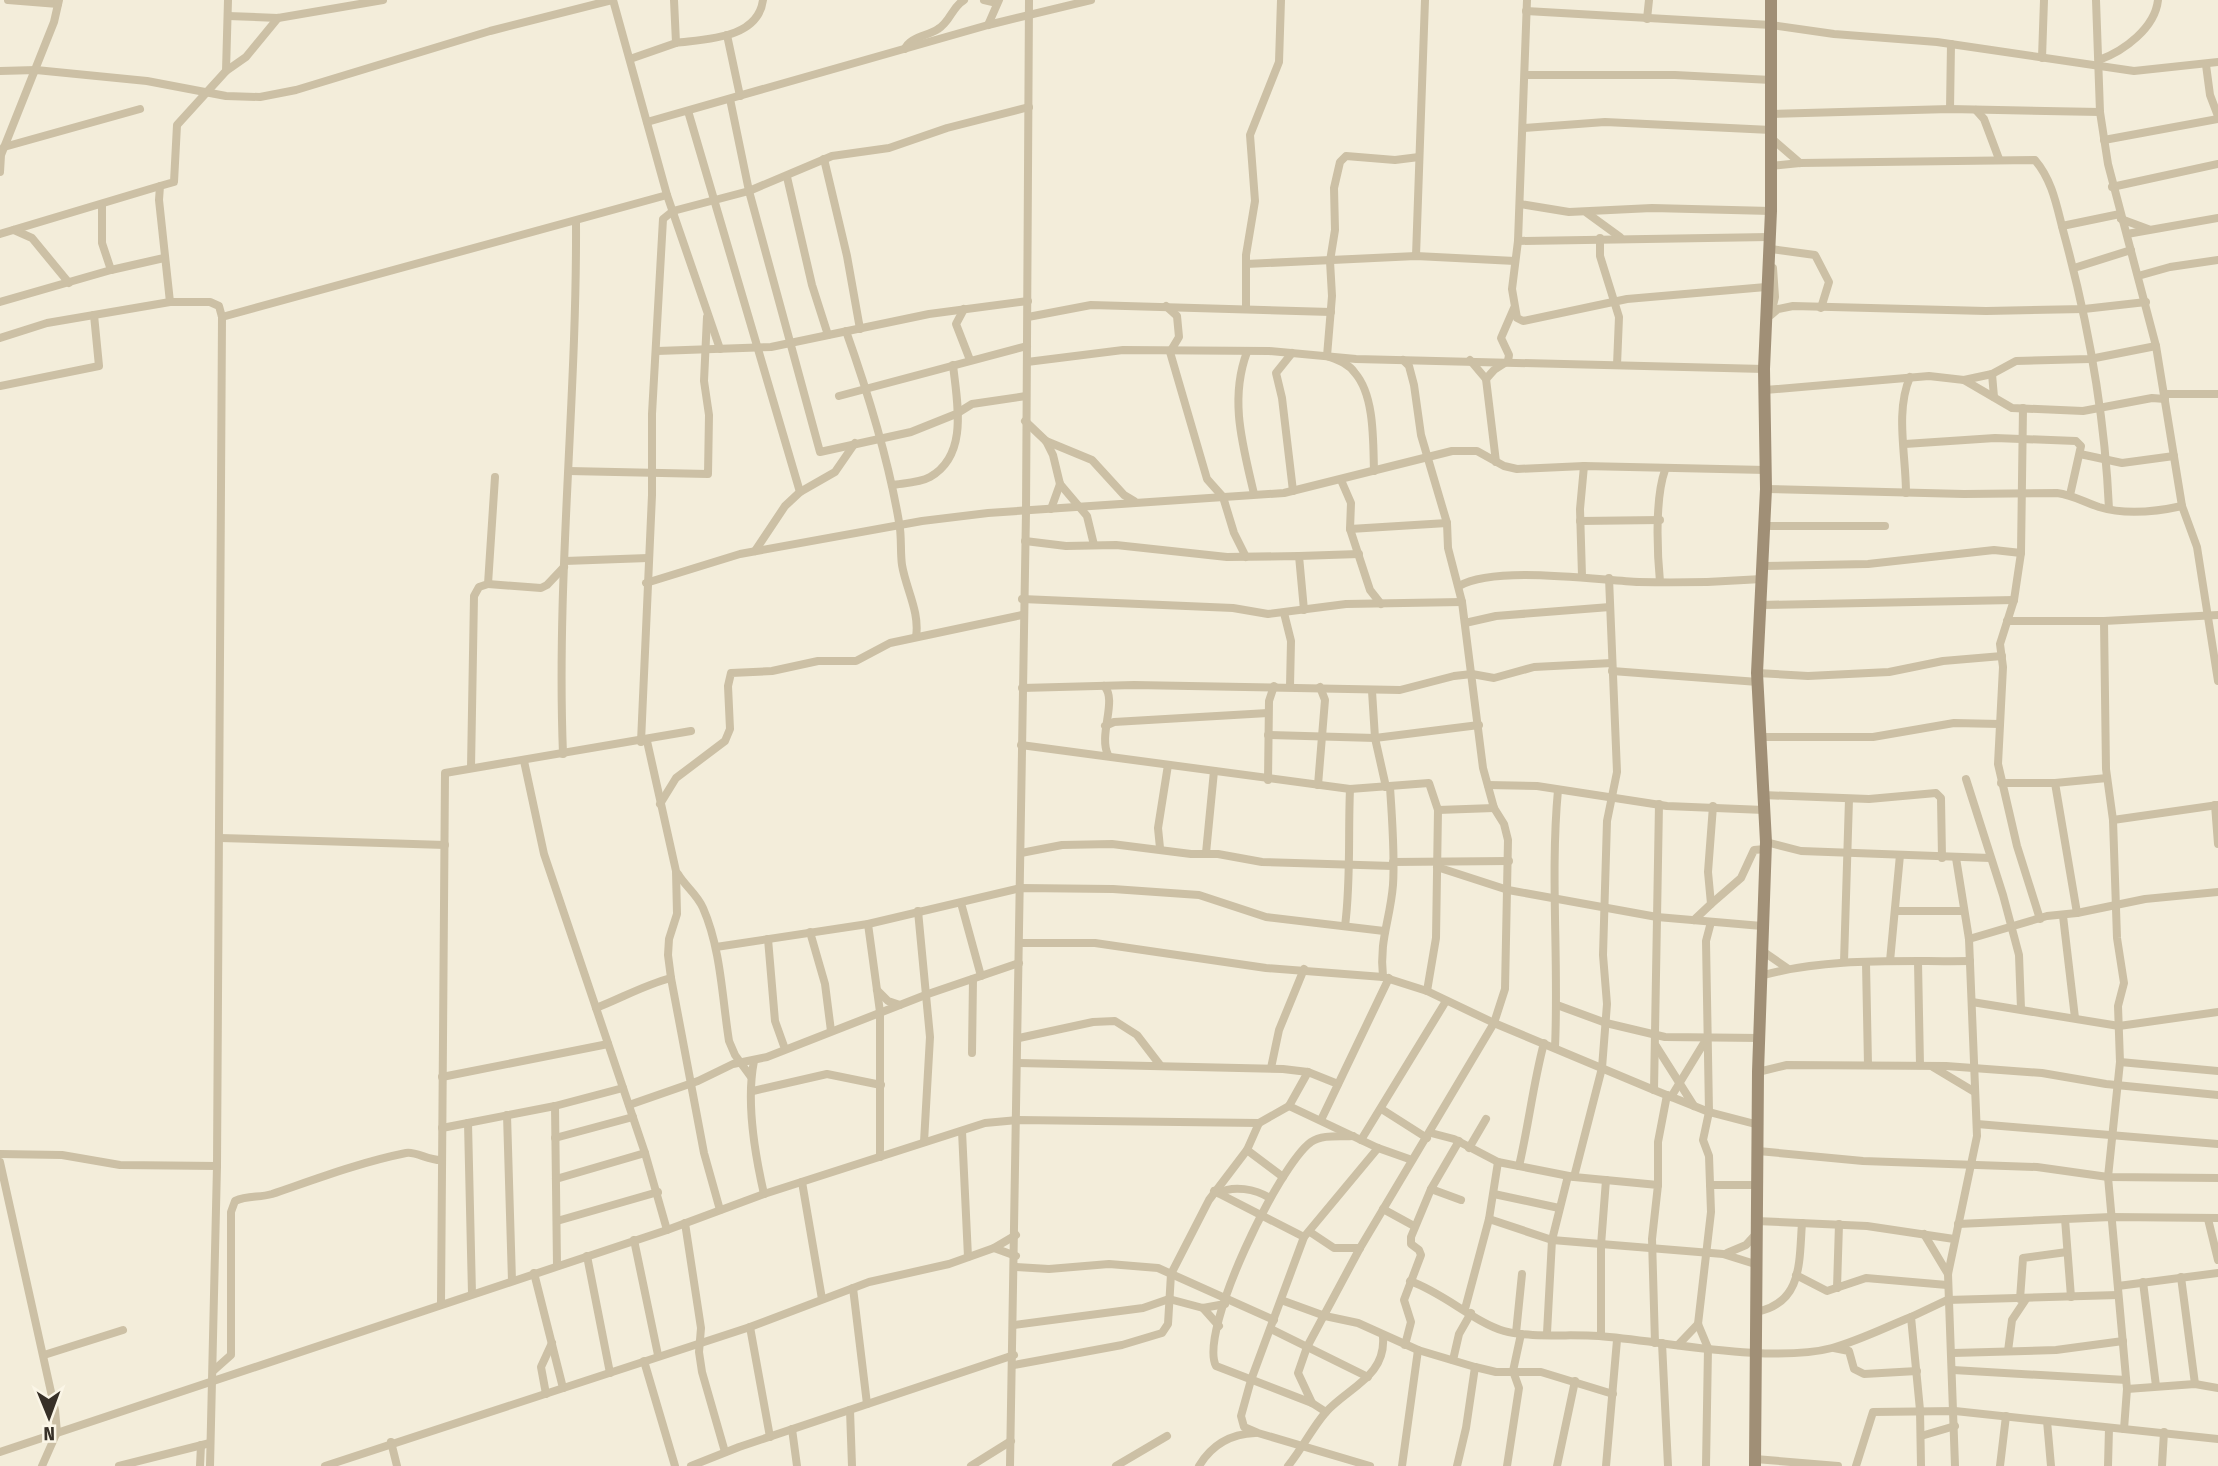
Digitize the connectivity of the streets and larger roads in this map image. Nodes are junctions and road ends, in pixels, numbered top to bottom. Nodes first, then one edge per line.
1 (8, 0) edge
2 (228, 0) edge
3 (383, 0) edge
4 (612, 0) edge
5 (674, 0) edge
6 (763, 0) edge
7 (964, 0) edge
8 (984, 0) edge
9 (1028, 0) edge
10 (1091, 0) edge
11 (1281, 0) edge
12 (1425, 0) edge
13 (1527, 0) edge
14 (1649, 0) edge
15 (1771, 0) edge
16 (2044, 0) edge
17 (2096, 0) edge
18 (2158, 0) edge
19 (998, 1) edge
20 (59, 2) edge
21 (1526, 11) junction
22 (1028, 15) junction
23 (228, 16) junction
24 (278, 18) junction
25 (1647, 19) junction
26 (988, 25) junction
27 (1771, 25) junction
28 (727, 35) junction
29 (676, 43) junction
30 (1951, 44) junction
31 (905, 49) junction
32 (2042, 58) junction
33 (630, 59) junction
34 (2218, 62) edge
35 (2099, 63) junction
36 (2206, 65) junction
37 (36, 69) junction
38 (0, 71) edge
39 (226, 71) junction
40 (1525, 75) junction
41 (1771, 80) junction
42 (206, 92) junction
43 (740, 96) junction
44 (730, 99) junction
45 (1029, 107) junction
46 (140, 109) dead end
47 (1950, 109) junction
48 (1976, 110) junction
49 (688, 111) junction
50 (2100, 112) junction
51 (1771, 114) junction
52 (2218, 117) edge
53 (647, 122) junction
54 (1524, 128) junction
55 (1771, 134) junction
56 (2104, 140) junction
57 (4, 147) junction
58 (1419, 157) junction
59 (824, 159) junction
60 (1999, 159) junction
61 (1800, 163) junction
62 (2218, 164) edge
63 (1771, 166) junction
64 (0, 172) edge
65 (786, 177) junction
66 (160, 186) junction
67 (2112, 187) junction
68 (749, 191) junction
69 (667, 195) junction
70 (713, 199) junction
71 (1520, 204) junction
72 (102, 205) junction
73 (673, 211) junction
74 (1771, 211) junction
75 (1584, 212) junction
76 (2120, 216) junction
77 (2218, 218) edge
78 (576, 222) junction
79 (2062, 226) junction
80 (2148, 229) junction
81 (14, 230) junction
82 (0, 234) edge
83 (2126, 234) junction
84 (1620, 237) junction
85 (1600, 238) junction
86 (1518, 241) junction
87 (1770, 242) junction
88 (2131, 250) junction
89 (1416, 256) junction
90 (164, 258) junction
91 (2218, 260) edge
92 (1330, 261) junction
93 (1515, 261) junction
94 (1246, 264) junction
95 (2074, 268) junction
96 (111, 270) junction
97 (2138, 276) junction
98 (68, 283) junction
99 (1771, 286) junction
100 (2, 298) edge
101 (1028, 301) junction
102 (170, 302) junction
103 (1614, 302) junction
104 (2146, 302) junction
105 (1166, 306) junction
106 (1793, 306) junction
107 (1514, 308) junction
108 (1821, 308) junction
109 (964, 309) junction
110 (1246, 309) junction
111 (2084, 309) junction
112 (1331, 312) junction
113 (94, 315) junction
114 (1771, 315) junction
115 (222, 317) junction
116 (707, 317) junction
117 (1028, 317) junction
118 (860, 329) junction
119 (1765, 330) junction
120 (846, 331) junction
121 (828, 335) junction
122 (0, 338) edge
123 (792, 343) junction
124 (1027, 346) junction
125 (2156, 346) junction
126 (757, 347) junction
127 (705, 349) junction
128 (720, 349) junction
129 (657, 351) junction
130 (1170, 352) junction
131 (1247, 352) junction
132 (1292, 353) junction
133 (1327, 356) junction
134 (2090, 359) junction
135 (970, 360) junction
136 (1469, 360) junction
137 (1508, 361) junction
138 (1027, 362) junction
139 (1409, 362) junction
140 (953, 365) junction
141 (1617, 365) junction
142 (1764, 369) junction
143 (1992, 374) junction
144 (1910, 377) junction
145 (1898, 378) junction
146 (1486, 379) junction
147 (1964, 380) junction
148 (0, 386) edge
149 (866, 388) junction
150 (1765, 390) junction
151 (1905, 390) junction
152 (2218, 394) edge
153 (839, 396) dead end
154 (1026, 396) junction
155 (2164, 396) junction
156 (1994, 397) junction
157 (2023, 408) junction
158 (2099, 408) junction
159 (956, 414) junction
160 (1025, 421) junction
161 (879, 437) junction
162 (2024, 440) junction
163 (1046, 441) junction
164 (855, 443) junction
165 (1905, 444) junction
166 (2080, 454) junction
167 (1429, 456) junction
168 (2174, 456) junction
169 (2107, 459) junction
170 (1496, 462) junction
171 (1584, 466) junction
172 (1665, 470) junction
173 (1766, 470) junction
174 (569, 471) junction
175 (1374, 471) junction
176 (653, 474) junction
177 (495, 477) dead end
178 (1341, 480) junction
179 (1060, 484) junction
180 (892, 485) junction
181 (1766, 489) junction
182 (1293, 491) junction
183 (800, 492) junction
184 (2023, 492) junction
185 (1906, 493) junction
186 (1254, 495) junction
187 (2070, 495) junction
188 (1223, 497) junction
189 (1137, 503) junction
190 (2182, 506) junction
191 (1081, 507) junction
192 (1051, 509) junction
193 (2109, 509) junction
194 (1026, 512) junction
195 (1660, 520) junction
196 (1580, 521) junction
197 (1447, 523) junction
198 (900, 525) junction
199 (1764, 526) junction
200 (1885, 526) dead end
201 (1350, 529) junction
202 (1025, 541) junction
203 (1094, 545) junction
204 (755, 551) junction
205 (2021, 553) junction
206 (1359, 554) junction
207 (1299, 556) junction
208 (1246, 557) junction
209 (648, 558) junction
210 (564, 564) junction
211 (1455, 573) junction
212 (1763, 573) junction
213 (1582, 576) junction
214 (1477, 579) junction
215 (1609, 579) junction
216 (1660, 582) junction
217 (646, 583) junction
218 (488, 584) junction
219 (1459, 586) junction
220 (1023, 599) junction
221 (2014, 600) junction
222 (1462, 602) junction
223 (1381, 604) junction
224 (1761, 605) junction
225 (1610, 607) junction
226 (1304, 610) junction
227 (1284, 613) junction
228 (1022, 615) junction
229 (2214, 615) edge
230 (2007, 621) junction
231 (2104, 621) junction
232 (1465, 623) junction
233 (916, 637) junction
234 (2002, 656) junction
235 (1612, 667) junction
236 (1472, 674) junction
237 (1757, 678) junction
238 (2218, 681) edge
239 (1104, 686) junction
240 (1274, 686) junction
241 (1290, 686) junction
242 (1320, 687) junction
243 (1022, 688) junction
244 (1372, 691) junction
245 (1268, 713) junction
246 (1107, 714) junction
247 (1114, 722) junction
248 (2000, 724) junction
249 (1479, 725) junction
250 (1105, 726) junction
251 (691, 731) dead end
252 (1268, 735) junction
253 (1322, 737) junction
254 (1760, 737) junction
255 (1375, 738) junction
256 (644, 741) junction
257 (1021, 745) junction
258 (1101, 750) junction
259 (563, 754) junction
260 (524, 761) junction
261 (1167, 765) junction
262 (471, 768) junction
263 (1214, 771) junction
264 (2107, 778) junction
265 (1966, 779) dead end
266 (1268, 780) junction
267 (2001, 783) junction
268 (2055, 783) junction
269 (1318, 785) junction
270 (1488, 785) junction
271 (1388, 787) junction
272 (1350, 789) junction
273 (1558, 790) junction
274 (1763, 795) junction
275 (1612, 796) junction
276 (1849, 799) junction
277 (660, 804) junction
278 (1659, 804) junction
279 (2217, 805) edge
280 (1713, 806) junction
281 (1494, 808) junction
282 (1438, 810) junction
283 (1763, 810) junction
284 (2113, 820) junction
285 (220, 838) junction
286 (2218, 844) edge
287 (445, 845) junction
288 (1765, 846) junction
289 (1160, 848) junction
290 (1845, 852) junction
291 (1021, 853) junction
292 (1206, 853) junction
293 (1900, 855) junction
294 (1942, 858) junction
295 (1956, 858) junction
296 (1990, 858) junction
297 (1490, 861) junction
298 (1509, 861) junction
299 (1347, 863) junction
300 (1393, 864) junction
301 (1437, 864) junction
302 (676, 871) junction
303 (1509, 874) junction
304 (1021, 888) junction
305 (1508, 890) junction
306 (2218, 892) edge
307 (1557, 898) junction
308 (961, 903) junction
309 (1712, 904) junction
310 (2115, 904) junction
311 (1607, 908) junction
312 (918, 911) junction
313 (1896, 911) junction
314 (1964, 911) junction
315 (2077, 913) junction
316 (2063, 916) junction
317 (1657, 917) junction
318 (2040, 919) junction
319 (1694, 920) junction
320 (1710, 922) junction
321 (869, 924) junction
322 (1345, 926) junction
323 (1762, 926) junction
324 (2011, 928) junction
325 (1384, 931) junction
326 (810, 932) junction
327 (768, 939) junction
328 (1969, 939) junction
329 (1020, 943) junction
330 (716, 947) junction
331 (1761, 950) junction
332 (1890, 961) junction
333 (1970, 961) junction
334 (1844, 962) junction
335 (1918, 962) junction
336 (1019, 963) junction
337 (1866, 963) junction
338 (1787, 968) junction
339 (1304, 969) junction
340 (1760, 976) junction
341 (977, 977) junction
342 (671, 978) junction
343 (1386, 978) junction
344 (877, 990) junction
345 (1427, 991) junction
346 (928, 994) junction
347 (1446, 1001) junction
348 (1972, 1002) junction
349 (900, 1005) junction
350 (1557, 1005) junction
351 (596, 1008) junction
352 (2021, 1009) junction
353 (880, 1012) junction
354 (2218, 1012) edge
355 (2076, 1018) junction
356 (1494, 1023) junction
357 (1606, 1023) junction
358 (2119, 1026) junction
359 (831, 1031) junction
360 (1657, 1035) junction
361 (1019, 1038) junction
362 (1707, 1038) junction
363 (1760, 1038) junction
364 (1544, 1043) junction
365 (608, 1044) junction
366 (1656, 1046) junction
367 (1555, 1047) junction
368 (785, 1049) junction
369 (972, 1053) dead end
370 (1151, 1060) junction
371 (754, 1061) junction
372 (2120, 1062) junction
373 (741, 1063) junction
374 (1018, 1063) junction
375 (1868, 1065) junction
376 (1920, 1065) junction
377 (1930, 1065) junction
378 (1271, 1068) junction
379 (1602, 1068) junction
380 (1972, 1070) junction
381 (2218, 1070) edge
382 (1308, 1072) junction
383 (1758, 1072) junction
384 (442, 1077) junction
385 (751, 1077) junction
386 (1679, 1080) junction
387 (693, 1083) junction
388 (1338, 1084) junction
389 (881, 1085) junction
390 (2117, 1085) junction
391 (623, 1088) junction
392 (1654, 1090) junction
393 (753, 1091) junction
394 (1973, 1091) junction
395 (2218, 1094) edge
396 (1669, 1096) junction
397 (629, 1105) junction
398 (1694, 1105) junction
399 (555, 1106) junction
400 (1289, 1106) junction
401 (1382, 1110) junction
402 (1709, 1112) junction
403 (507, 1115) junction
404 (633, 1117) junction
405 (1486, 1119) dead end
406 (1018, 1120) junction
407 (1325, 1122) junction
408 (468, 1123) junction
409 (1259, 1123) junction
410 (1977, 1124) junction
411 (1759, 1125) junction
412 (442, 1128) junction
413 (1369, 1129) junction
414 (962, 1131) junction
415 (1429, 1135) junction
416 (1324, 1137) junction
417 (2112, 1137) junction
418 (555, 1138) junction
419 (1357, 1138) junction
420 (1459, 1141) junction
421 (924, 1142) junction
422 (2218, 1144) edge
423 (1375, 1147) junction
424 (1469, 1148) junction
425 (1247, 1150) junction
426 (1759, 1152) junction
427 (646, 1153) junction
428 (0, 1154) edge
429 (880, 1157) junction
430 (442, 1160) junction
431 (1412, 1160) junction
432 (0, 1162) edge
433 (1498, 1162) junction
434 (1974, 1163) junction
435 (1519, 1166) junction
436 (218, 1167) junction
437 (1571, 1176) junction
438 (1283, 1177) junction
439 (2108, 1177) junction
440 (2218, 1178) edge
441 (556, 1179) junction
442 (1606, 1180) junction
443 (802, 1182) junction
444 (1658, 1185) junction
445 (1710, 1185) junction
446 (1757, 1185) junction
447 (1431, 1189) junction
448 (658, 1192) junction
449 (1216, 1192) junction
450 (1494, 1194) junction
451 (764, 1195) junction
452 (1270, 1198) junction
453 (1461, 1200) dead end
454 (1559, 1208) junction
455 (1384, 1209) junction
456 (720, 1210) junction
457 (1260, 1216) junction
458 (2111, 1217) junction
459 (2218, 1218) edge
460 (1489, 1219) junction
461 (2065, 1219) junction
462 (2208, 1219) junction
463 (557, 1221) junction
464 (684, 1223) junction
465 (1802, 1223) junction
466 (1839, 1224) junction
467 (1958, 1224) junction
468 (1414, 1226) junction
469 (1756, 1228) junction
470 (667, 1230) junction
471 (1307, 1234) junction
472 (1924, 1234) junction
473 (1016, 1235) junction
474 (1954, 1239) junction
475 (634, 1240) junction
476 (1552, 1240) junction
477 (1601, 1245) junction
478 (994, 1248) junction
479 (1360, 1248) junction
480 (1652, 1250) junction
481 (2067, 1252) junction
482 (1708, 1253) junction
483 (1723, 1254) junction
484 (587, 1255) junction
485 (1016, 1256) junction
486 (968, 1257) junction
487 (2218, 1260) edge
488 (1755, 1264) junction
489 (557, 1266) junction
490 (1016, 1267) junction
491 (534, 1273) junction
492 (2218, 1273) edge
493 (1171, 1274) junction
494 (1522, 1274) dead end
495 (1948, 1274) junction
496 (1796, 1275) junction
497 (2181, 1277) junction
498 (1410, 1280) junction
499 (512, 1281) junction
500 (2143, 1282) junction
501 (1947, 1285) junction
502 (853, 1288) junction
503 (1837, 1288) junction
504 (2118, 1290) junction
505 (472, 1294) junction
506 (2071, 1297) junction
507 (822, 1299) junction
508 (1169, 1299) junction
509 (2023, 1299) junction
510 (1280, 1300) junction
511 (1947, 1300) junction
512 (1226, 1302) junction
513 (441, 1304) junction
514 (1203, 1308) junction
515 (1468, 1311) junction
516 (1756, 1312) junction
517 (1325, 1316) junction
518 (1911, 1317) junction
519 (1274, 1320) junction
520 (1698, 1324) junction
521 (1014, 1325) junction
522 (1219, 1326) junction
523 (750, 1327) junction
524 (1271, 1329) junction
525 (123, 1330) dead end
526 (1518, 1333) junction
527 (1547, 1333) junction
528 (1601, 1336) junction
529 (1383, 1337) junction
530 (1617, 1340) junction
531 (2123, 1340) junction
532 (1395, 1341) junction
533 (552, 1343) junction
534 (699, 1343) junction
535 (1658, 1343) junction
536 (1405, 1345) junction
537 (1678, 1345) junction
538 (1307, 1347) junction
539 (1708, 1348) junction
540 (1834, 1348) junction
541 (1384, 1350) junction
542 (1418, 1350) junction
543 (2008, 1350) junction
544 (1758, 1351) junction
545 (1953, 1353) junction
546 (44, 1355) junction
547 (658, 1355) junction
548 (1014, 1355) junction
549 (1452, 1360) junction
550 (644, 1362) junction
551 (1014, 1365) junction
552 (1475, 1367) junction
553 (1953, 1370) junction
554 (213, 1371) junction
555 (1513, 1371) junction
556 (1917, 1371) junction
557 (610, 1373) junction
558 (1368, 1377) junction
559 (1251, 1380) junction
560 (212, 1381) junction
561 (1575, 1381) junction
562 (2195, 1384) junction
563 (2127, 1385) junction
564 (2156, 1386) junction
565 (563, 1388) junction
566 (2218, 1388) edge
567 (546, 1394) junction
568 (1613, 1394) junction
569 (867, 1404) junction
570 (1312, 1404) junction
571 (850, 1410) junction
572 (1920, 1410) junction
573 (1955, 1411) junction
574 (1326, 1412) junction
575 (2006, 1416) junction
576 (2047, 1421) junction
577 (1955, 1426) junction
578 (2109, 1428) junction
579 (792, 1429) junction
580 (2124, 1429) junction
581 (57, 1432) junction
582 (1258, 1433) junction
583 (2164, 1433) junction
584 (1167, 1436) dead end
585 (1921, 1436) junction
586 (770, 1437) junction
587 (2218, 1439) edge
588 (1011, 1441) junction
589 (391, 1442) junction
590 (210, 1443) junction
591 (201, 1445) junction
592 (1304, 1447) junction
593 (0, 1452) edge
594 (725, 1452) junction
595 (347, 1462) edge
596 (1755, 1463) edge
597 (42, 1466) edge
598 (119, 1466) edge
599 (200, 1466) edge
600 (209, 1466) edge
601 (325, 1466) edge
602 (397, 1466) edge
603 (675, 1466) edge
604 (691, 1466) edge
605 (797, 1466) edge
606 (852, 1466) edge
607 (971, 1466) edge
608 (1010, 1466) edge
609 (1116, 1466) edge
610 (1199, 1466) edge
611 (1288, 1466) edge
612 (1370, 1466) edge
613 (1402, 1466) edge
614 (1457, 1466) edge
615 (1507, 1466) edge
616 (1557, 1466) edge
617 (1606, 1466) edge
618 (1668, 1466) edge
619 (1706, 1466) edge
620 (1838, 1466) edge
621 (1856, 1466) edge
622 (1921, 1466) edge
623 (1955, 1466) edge
624 (2000, 1466) edge
625 (2051, 1466) edge
626 (2108, 1466) edge
627 (2162, 1466) edge

1 - 20 street
2 - 23 street
3 - 24 street
4 - 33 street
4 - 42 street
5 - 29 street
6 - 28 street
7 - 31 street
8 - 19 street
9 - 22 street
10 - 22 street
11 - 94 street
12 - 58 street
13 - 21 street
14 - 25 street
15 - 27 street
16 - 32 street
17 - 35 street
18 - 35 street
19 - 26 street
20 - 37 street
21 - 25 street
21 - 40 street
22 - 26 street
22 - 45 street
23 - 24 street
23 - 39 street
24 - 39 street
25 - 27 street
26 - 31 street
27 - 30 street
27 - 41 street
28 - 29 street
28 - 43 street
29 - 33 street
30 - 32 street
30 - 47 street
31 - 43 street
32 - 35 street
33 - 53 street
34 - 36 street
35 - 36 street
35 - 50 street
36 - 52 street
37 - 38 street
37 - 42 street
37 - 57 street
39 - 42 street
40 - 41 street
40 - 54 street
41 - 51 street
42 - 66 street
43 - 44 street
44 - 49 street
44 - 68 street
45 - 59 street
45 - 101 street
46 - 57 street
47 - 48 street
47 - 51 street
48 - 50 street
48 - 60 street
49 - 53 street
49 - 70 street
50 - 56 street
51 - 55 street
52 - 56 street
53 - 69 street
54 - 55 street
54 - 71 street
55 - 61 street
55 - 63 street
56 - 67 street
57 - 64 street
58 - 89 street
58 - 92 street
59 - 65 street
59 - 118 street
60 - 61 street
60 - 79 street
61 - 63 street
62 - 67 street
63 - 74 street
65 - 68 street
65 - 121 street
66 - 72 street
66 - 90 street
67 - 76 street
68 - 70 street
68 - 123 street
69 - 73 street
69 - 78 street
70 - 73 street
70 - 126 street
71 - 75 street
71 - 86 street
72 - 81 street
72 - 96 street
73 - 116 street
73 - 129 street
74 - 75 street
74 - 87 street
75 - 84 street
76 - 79 street
76 - 80 street
76 - 83 street
77 - 80 street
78 - 115 street
78 - 174 street
79 - 95 street
80 - 83 street
81 - 82 street
81 - 98 street
83 - 88 street
84 - 85 street
84 - 87 street
85 - 86 street
85 - 103 street
86 - 93 street
87 - 99 street
87 - 108 street
88 - 95 street
88 - 97 street
89 - 92 street
89 - 93 street
90 - 96 street
90 - 102 street
91 - 97 street
92 - 94 street
92 - 112 street
93 - 107 street
94 - 110 street
95 - 111 street
96 - 98 street
97 - 104 street
98 - 100 street
99 - 103 street
99 - 106 street
99 - 114 street
99 - 119 street
101 - 109 street
101 - 117 street
102 - 113 street
102 - 115 street
103 - 107 street
103 - 141 street
104 - 111 street
104 - 125 street
105 - 110 street
105 - 117 street
105 - 130 street
106 - 108 street
106 - 114 street
107 - 137 street
108 - 111 street
109 - 118 street
109 - 135 street
110 - 112 street
111 - 134 street
112 - 133 street
113 - 122 street
113 - 148 street
114 - 119 street
115 - 285 street
116 - 127 street
116 - 128 street
117 - 124 street
118 - 120 street
119 - 142 street
120 - 121 street
120 - 149 street
121 - 123 street
123 - 126 street
123 - 164 street
124 - 135 street
124 - 138 street
125 - 134 street
125 - 155 street
126 - 128 street
126 - 183 street
127 - 128 street
127 - 129 street
127 - 176 street
129 - 176 street
130 - 131 street
130 - 138 street
130 - 188 street
131 - 132 street
131 - 186 street
132 - 133 street
132 - 182 street
133 - 139 street
133 - 175 street
134 - 143 street
134 - 158 street
135 - 140 street
136 - 137 street
136 - 139 street
136 - 146 street
137 - 141 street
137 - 146 street
138 - 154 street
139 - 167 street
140 - 149 street
140 - 159 street
141 - 142 street
142 - 150 street
143 - 147 street
143 - 156 street
144 - 145 street
144 - 147 street
144 - 151 street
145 - 150 street
145 - 151 street
146 - 170 street
147 - 156 street
149 - 153 street
149 - 161 street
150 - 173 street
151 - 165 street
152 - 155 street
154 - 159 street
154 - 160 street
155 - 158 street
155 - 168 street
156 - 157 street
157 - 158 street
157 - 162 street
158 - 169 street
159 - 161 street
159 - 180 street
160 - 163 street
160 - 194 street
161 - 164 street
161 - 180 street
162 - 165 street
162 - 166 street
162 - 184 street
163 - 179 street
163 - 189 street
164 - 183 street
165 - 185 street
166 - 169 street
166 - 187 street
167 - 170 street
167 - 175 street
167 - 197 street
168 - 169 street
168 - 190 street
169 - 193 street
170 - 171 street
171 - 172 street
171 - 196 street
172 - 173 street
172 - 195 street
173 - 181 street
174 - 176 street
174 - 210 street
175 - 178 street
176 - 209 street
177 - 218 street
178 - 182 street
178 - 201 street
179 - 191 street
179 - 192 street
180 - 198 street
181 - 185 street
181 - 199 street
182 - 186 street
183 - 204 street
184 - 185 street
184 - 187 street
184 - 205 street
186 - 188 street
187 - 193 street
188 - 189 street
188 - 208 street
189 - 191 street
190 - 193 street
190 - 229 street
191 - 192 street
191 - 203 street
192 - 194 street
194 - 198 street
194 - 202 street
195 - 196 street
195 - 216 street
196 - 213 street
197 - 201 street
197 - 211 street
198 - 204 street
198 - 233 street
199 - 200 street
199 - 212 street
201 - 206 street
202 - 203 street
202 - 220 street
203 - 208 street
204 - 217 street
205 - 212 street
205 - 221 street
206 - 207 street
206 - 223 street
207 - 208 street
207 - 226 street
209 - 210 street
209 - 217 street
210 - 218 street
210 - 259 street
211 - 214 street
211 - 219 street
212 - 216 street
212 - 224 street
213 - 214 street
213 - 215 street
214 - 219 street
215 - 216 street
215 - 225 street
217 - 256 street
218 - 262 street
219 - 222 street
220 - 227 street
220 - 228 street
221 - 224 street
221 - 230 street
222 - 223 street
222 - 232 street
223 - 226 street
224 - 237 street
225 - 232 street
225 - 235 street
226 - 227 street
227 - 241 street
228 - 233 street
228 - 243 street
229 - 231 street
229 - 238 street
230 - 231 street
230 - 234 street
231 - 264 street
232 - 236 street
233 - 277 street
234 - 237 street
234 - 248 street
235 - 236 street
235 - 237 street
235 - 275 street
236 - 244 street
236 - 249 street
237 - 254 street
239 - 240 street
239 - 243 street
239 - 246 street
240 - 241 street
240 - 245 street
241 - 242 street
242 - 244 street
242 - 253 street
243 - 257 street
244 - 255 street
245 - 247 street
245 - 252 street
246 - 247 street
246 - 250 street
247 - 250 street
248 - 254 street
248 - 267 street
249 - 255 street
249 - 270 street
250 - 258 street
251 - 256 street
252 - 253 street
252 - 266 street
253 - 255 street
253 - 269 street
254 - 274 street
255 - 271 street
256 - 259 street
256 - 277 street
257 - 258 street
257 - 291 street
258 - 261 street
259 - 260 street
260 - 262 street
260 - 351 street
261 - 263 street
261 - 289 street
262 - 287 street
263 - 266 street
263 - 292 street
264 - 268 street
264 - 284 street
265 - 296 street
266 - 269 street
267 - 268 street
267 - 318 street
268 - 315 street
269 - 272 street
270 - 273 street
270 - 281 street
271 - 272 street
271 - 282 street
271 - 300 street
272 - 299 street
273 - 275 street
273 - 307 street
274 - 276 street
274 - 283 street
275 - 278 street
275 - 311 street
276 - 290 street
276 - 294 street
277 - 302 street
278 - 280 street
278 - 317 street
279 - 284 street
279 - 286 street
280 - 283 street
280 - 309 street
281 - 282 street
281 - 298 street
282 - 301 street
283 - 288 street
284 - 310 street
285 - 287 street
285 - 436 street
287 - 384 street
288 - 290 street
288 - 309 street
288 - 323 street
289 - 291 street
289 - 292 street
290 - 293 street
290 - 334 street
291 - 304 street
292 - 299 street
293 - 294 street
293 - 313 street
294 - 295 street
295 - 296 street
295 - 314 street
296 - 324 street
297 - 298 street
297 - 301 street
297 - 303 street
298 - 303 street
299 - 300 street
299 - 322 street
300 - 301 street
300 - 325 street
301 - 305 street
301 - 345 street
302 - 330 street
302 - 342 street
303 - 305 street
304 - 308 street
304 - 322 street
304 - 329 street
305 - 307 street
305 - 356 street
306 - 310 street
307 - 311 street
307 - 350 street
308 - 312 street
308 - 341 street
309 - 319 street
310 - 315 street
310 - 358 street
311 - 317 street
311 - 357 street
312 - 321 street
312 - 346 street
313 - 314 street
313 - 332 street
314 - 328 street
315 - 316 street
316 - 318 street
316 - 355 street
317 - 319 street
317 - 360 street
318 - 324 street
319 - 320 street
320 - 323 street
320 - 362 street
321 - 326 street
321 - 344 street
322 - 325 street
323 - 331 street
324 - 328 street
324 - 352 street
325 - 343 street
326 - 327 street
326 - 359 street
327 - 330 street
327 - 368 street
328 - 333 street
329 - 336 street
329 - 339 street
330 - 373 street
331 - 338 street
331 - 340 street
332 - 335 street
332 - 337 street
333 - 335 street
333 - 348 street
334 - 337 street
334 - 338 street
335 - 376 street
336 - 341 street
336 - 361 street
337 - 375 street
338 - 340 street
339 - 343 street
339 - 378 street
340 - 363 street
341 - 346 street
341 - 369 street
342 - 351 street
342 - 387 street
343 - 345 street
343 - 388 street
344 - 349 street
344 - 353 street
345 - 347 street
346 - 349 street
346 - 421 street
347 - 356 street
347 - 401 street
348 - 352 street
348 - 380 street
349 - 353 street
350 - 357 street
350 - 367 street
351 - 365 street
352 - 355 street
353 - 359 street
353 - 389 street
354 - 358 street
355 - 358 street
356 - 364 street
356 - 415 street
357 - 360 street
357 - 379 street
358 - 372 street
359 - 368 street
360 - 362 street
360 - 366 street
361 - 370 street
361 - 374 street
362 - 363 street
362 - 386 street
362 - 402 street
363 - 383 street
364 - 367 street
364 - 435 street
365 - 384 street
365 - 391 street
366 - 386 street
366 - 392 street
367 - 379 street
368 - 371 street
370 - 374 street
370 - 378 street
371 - 373 street
371 - 385 street
372 - 381 street
372 - 390 street
373 - 385 street
373 - 387 street
374 - 406 street
375 - 376 street
375 - 383 street
376 - 377 street
377 - 380 street
377 - 394 street
378 - 382 street
379 - 392 street
379 - 437 street
380 - 390 street
380 - 394 street
382 - 388 street
382 - 400 street
383 - 411 street
384 - 412 street
385 - 393 street
386 - 396 street
386 - 398 street
387 - 397 street
387 - 456 street
388 - 407 street
389 - 393 street
389 - 429 street
390 - 395 street
390 - 417 street
391 - 397 street
391 - 399 street
392 - 396 street
393 - 451 street
394 - 410 street
396 - 398 street
396 - 444 street
397 - 404 street
398 - 402 street
399 - 403 street
399 - 418 street
400 - 407 street
400 - 409 street
401 - 413 street
401 - 415 street
402 - 411 street
402 - 445 street
403 - 408 street
403 - 499 street
404 - 418 street
404 - 427 street
405 - 424 street
406 - 409 street
406 - 414 street
406 - 473 street
407 - 416 street
407 - 419 street
408 - 412 street
408 - 505 street
409 - 425 street
410 - 417 street
410 - 434 street
411 - 426 street
412 - 430 street
413 - 419 street
413 - 423 street
414 - 421 street
414 - 486 street
415 - 420 street
415 - 431 street
416 - 419 street
416 - 438 street
417 - 422 street
417 - 439 street
418 - 441 street
419 - 423 street
420 - 424 street
420 - 447 street
421 - 429 street
423 - 431 street
423 - 471 street
424 - 433 street
425 - 438 street
425 - 449 street
426 - 434 street
426 - 446 street
427 - 441 street
427 - 448 street
428 - 436 street
429 - 443 street
430 - 513 street
430 - 554 street
431 - 455 street
432 - 546 street
433 - 435 street
433 - 450 street
434 - 439 street
434 - 467 street
435 - 437 street
436 - 554 street
437 - 442 street
437 - 454 street
438 - 452 street
439 - 440 street
439 - 458 street
441 - 463 street
442 - 444 street
442 - 477 street
443 - 451 street
443 - 507 street
444 - 480 street
445 - 446 street
445 - 482 street
446 - 469 street
447 - 453 street
447 - 468 street
448 - 463 street
448 - 470 street
449 - 452 street
449 - 457 street
449 - 493 street
450 - 454 street
450 - 460 street
451 - 456 street
452 - 457 street
454 - 476 street
455 - 468 street
455 - 479 street
456 - 464 street
457 - 471 street
457 - 512 street
458 - 461 street
458 - 462 street
458 - 504 street
459 - 462 street
460 - 476 street
460 - 515 street
461 - 467 street
461 - 481 street
462 - 487 street
463 - 489 street
464 - 470 street
464 - 534 street
465 - 466 street
465 - 469 street
465 - 496 street
466 - 472 street
466 - 503 street
467 - 474 street
468 - 498 street
469 - 483 street
469 - 488 street
470 - 475 street
471 - 479 street
471 - 510 street
472 - 474 street
472 - 495 street
473 - 478 street
473 - 485 street
474 - 495 street
475 - 484 street
475 - 547 street
476 - 477 street
476 - 527 street
477 - 480 street
477 - 528 street
478 - 485 street
478 - 486 street
479 - 517 street
480 - 482 street
480 - 535 street
481 - 506 street
481 - 509 street
482 - 483 street
482 - 520 street
483 - 488 street
484 - 489 street
484 - 557 street
485 - 490 street
486 - 502 street
488 - 516 street
489 - 491 street
490 - 493 street
490 - 521 street
491 - 499 street
491 - 533 street
492 - 497 street
493 - 508 street
493 - 512 street
494 - 526 street
495 - 501 street
496 - 503 street
496 - 516 street
497 - 500 street
497 - 562 street
498 - 515 street
498 - 536 street
499 - 505 street
500 - 504 street
500 - 564 street
501 - 503 street
501 - 511 street
502 - 507 street
502 - 569 street
504 - 506 street
504 - 531 street
505 - 513 street
506 - 509 street
507 - 523 street
508 - 514 street
508 - 521 street
508 - 551 street
509 - 511 street
509 - 543 street
510 - 517 street
510 - 519 street
511 - 518 street
511 - 545 street
512 - 514 street
512 - 519 street
512 - 522 street
513 - 560 street
514 - 522 street
515 - 526 street
515 - 549 street
516 - 544 street
517 - 529 street
517 - 538 street
518 - 540 street
518 - 556 street
519 - 524 street
520 - 537 street
520 - 539 street
521 - 548 street
522 - 559 street
523 - 534 street
523 - 586 street
524 - 538 street
524 - 559 street
525 - 546 street
526 - 527 street
526 - 555 street
527 - 528 street
528 - 530 street
529 - 532 street
529 - 541 street
530 - 535 street
530 - 568 street
531 - 543 street
531 - 563 street
532 - 536 street
532 - 541 street
533 - 565 street
533 - 567 street
534 - 547 street
534 - 594 street
535 - 537 street
535 - 618 street
536 - 542 street
537 - 539 street
538 - 558 street
538 - 570 street
539 - 544 street
539 - 619 street
540 - 544 street
540 - 556 street
541 - 558 street
542 - 549 street
542 - 613 street
543 - 545 street
544 - 596 street
545 - 553 street
546 - 581 street
547 - 550 street
548 - 551 street
548 - 569 street
549 - 552 street
550 - 557 street
550 - 603 street
551 - 588 street
552 - 555 street
552 - 614 street
553 - 563 street
553 - 573 street
554 - 560 street
555 - 561 street
555 - 615 street
556 - 572 street
557 - 565 street
558 - 574 street
559 - 570 street
559 - 582 street
560 - 581 street
560 - 590 street
561 - 568 street
561 - 616 street
562 - 564 street
562 - 566 street
563 - 564 street
563 - 580 street
565 - 567 street
567 - 589 street
568 - 617 street
569 - 571 street
570 - 574 street
571 - 579 street
571 - 606 street
572 - 573 street
572 - 585 street
572 - 621 street
573 - 575 street
573 - 577 street
574 - 592 street
575 - 576 street
575 - 624 street
576 - 578 street
576 - 625 street
577 - 585 street
577 - 623 street
578 - 580 street
578 - 626 street
579 - 586 street
579 - 605 street
580 - 583 street
581 - 593 street
581 - 597 street
582 - 592 street
582 - 610 street
583 - 587 street
583 - 627 street
584 - 609 street
585 - 622 street
586 - 594 street
588 - 607 street
588 - 608 street
589 - 595 street
589 - 602 street
590 - 591 street
590 - 600 street
591 - 598 street
591 - 599 street
592 - 611 street
592 - 612 street
594 - 604 street
595 - 601 street
596 - 620 street

